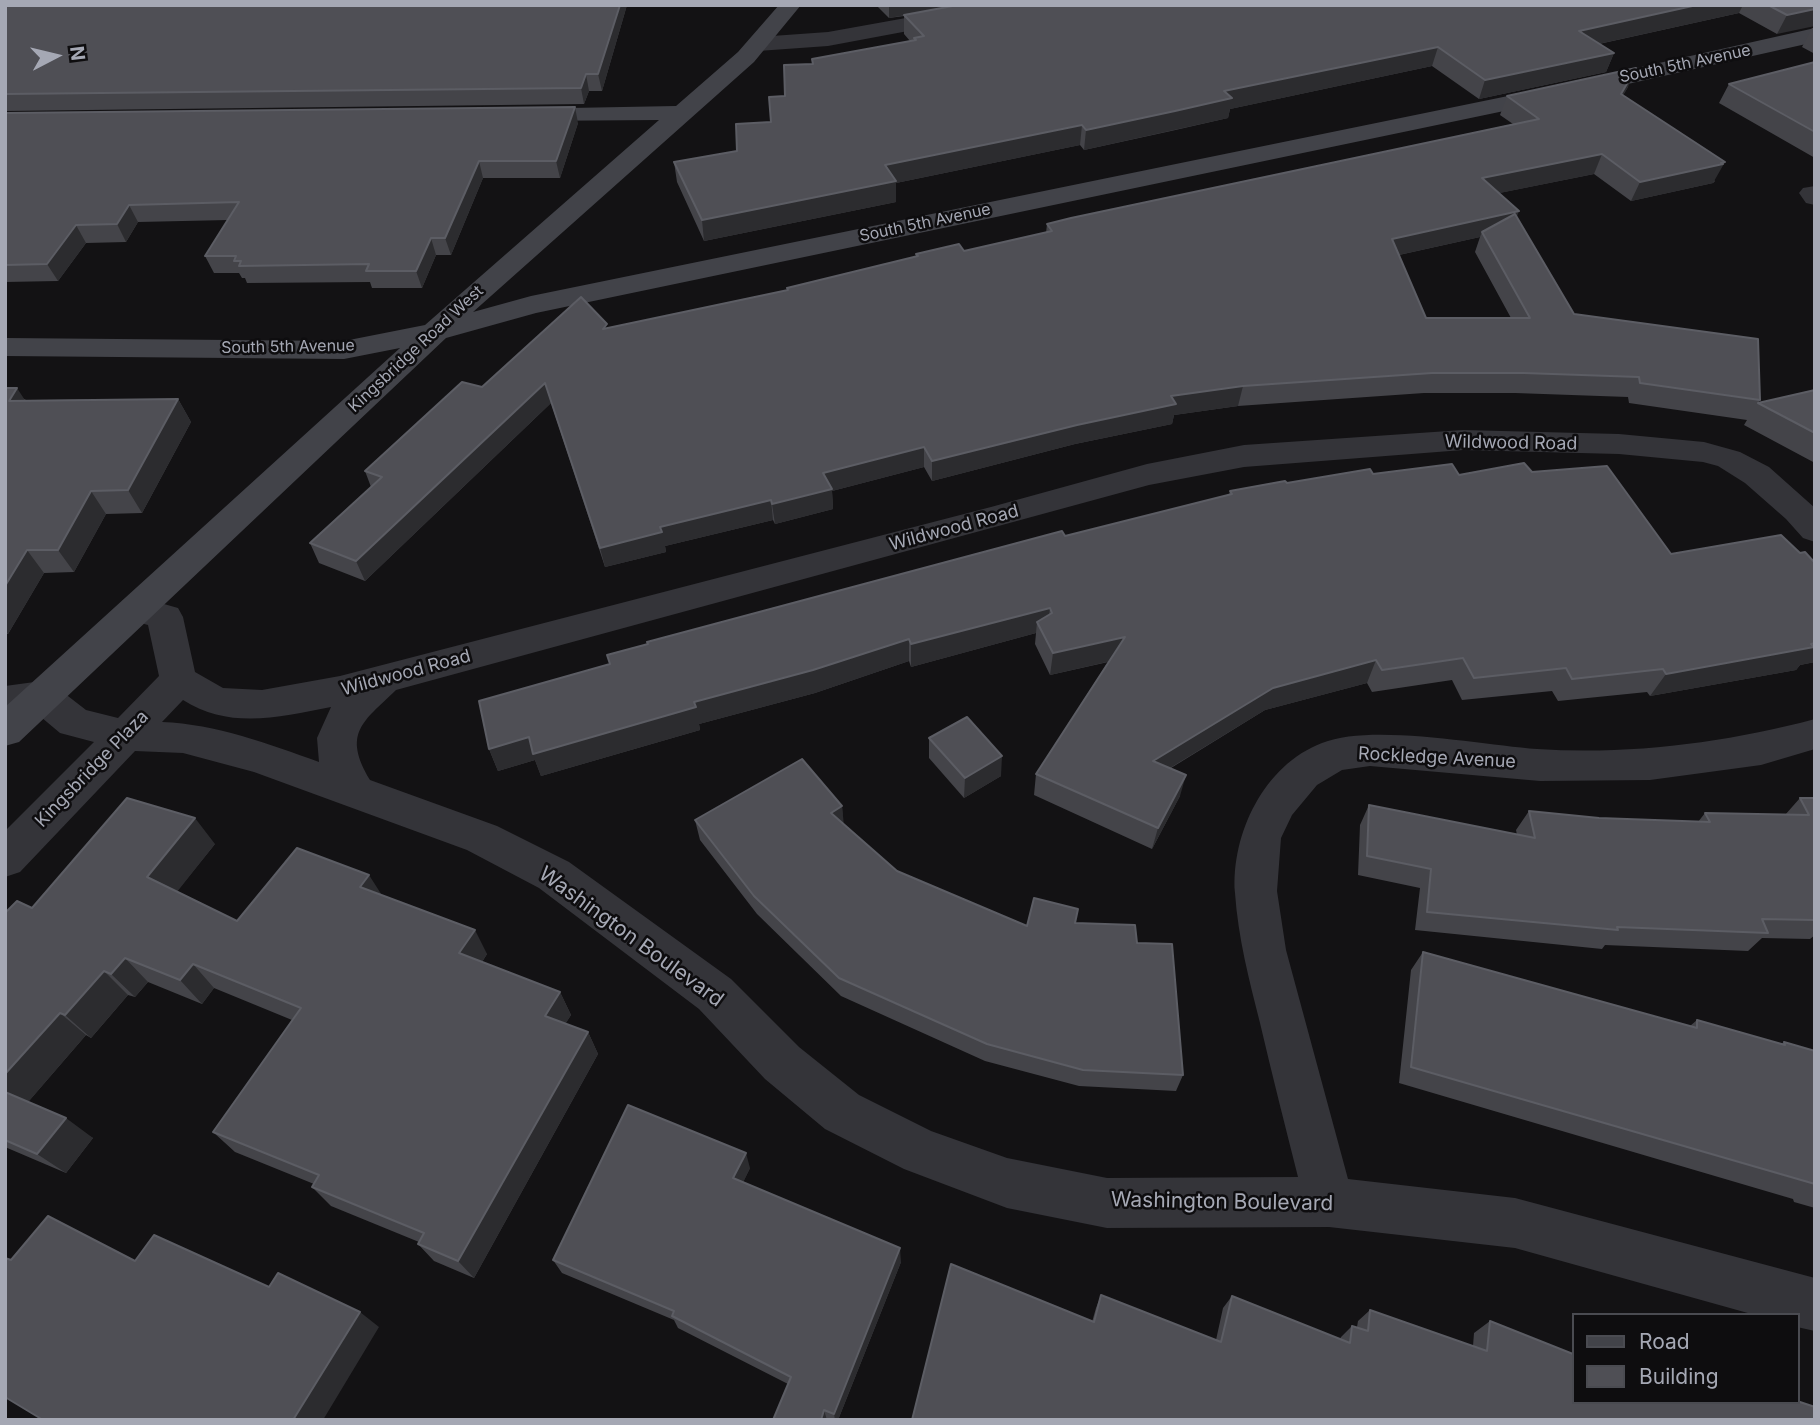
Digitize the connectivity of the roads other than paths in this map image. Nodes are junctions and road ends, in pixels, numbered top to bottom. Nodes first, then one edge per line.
1 (792, 5) edge
2 (1015, 5) edge
3 (1815, 35) edge
4 (758, 44) junction
5 (683, 113) junction
6 (506, 115) edge
7 (439, 331) junction
8 (17, 348) edge
9 (1815, 530) edge
10 (136, 609) junction
11 (386, 679) junction
12 (179, 680) junction
13 (23, 699) edge
14 (5, 731) edge
15 (1815, 734) edge
16 (123, 735) junction
17 (355, 791) junction
18 (5, 859) edge
19 (1329, 1202) junction
20 (1815, 1305) edge

1 - 4 street, Kingsbridge Road West
2 - 4 street
3 - 7 street, South 5th Avenue
4 - 5 street, Kingsbridge Road West
5 - 6 street
5 - 7 street, Kingsbridge Road West
7 - 8 street, South 5th Avenue
7 - 10 street, Kingsbridge Road West
9 - 11 street, Wildwood Road
10 - 12 street
10 - 13 street, Kingsbridge Road West
11 - 12 street, Wildwood Road
11 - 17 street
12 - 16 street, Kingsbridge Plaza
13 - 14 street, Kingsbridge Road West
13 - 16 street, Washington Boulevard
15 - 19 street, Rockledge Avenue
16 - 17 street, Washington Boulevard
16 - 18 street, Kingsbridge Plaza
17 - 19 street, Washington Boulevard
19 - 20 street, Washington Boulevard

